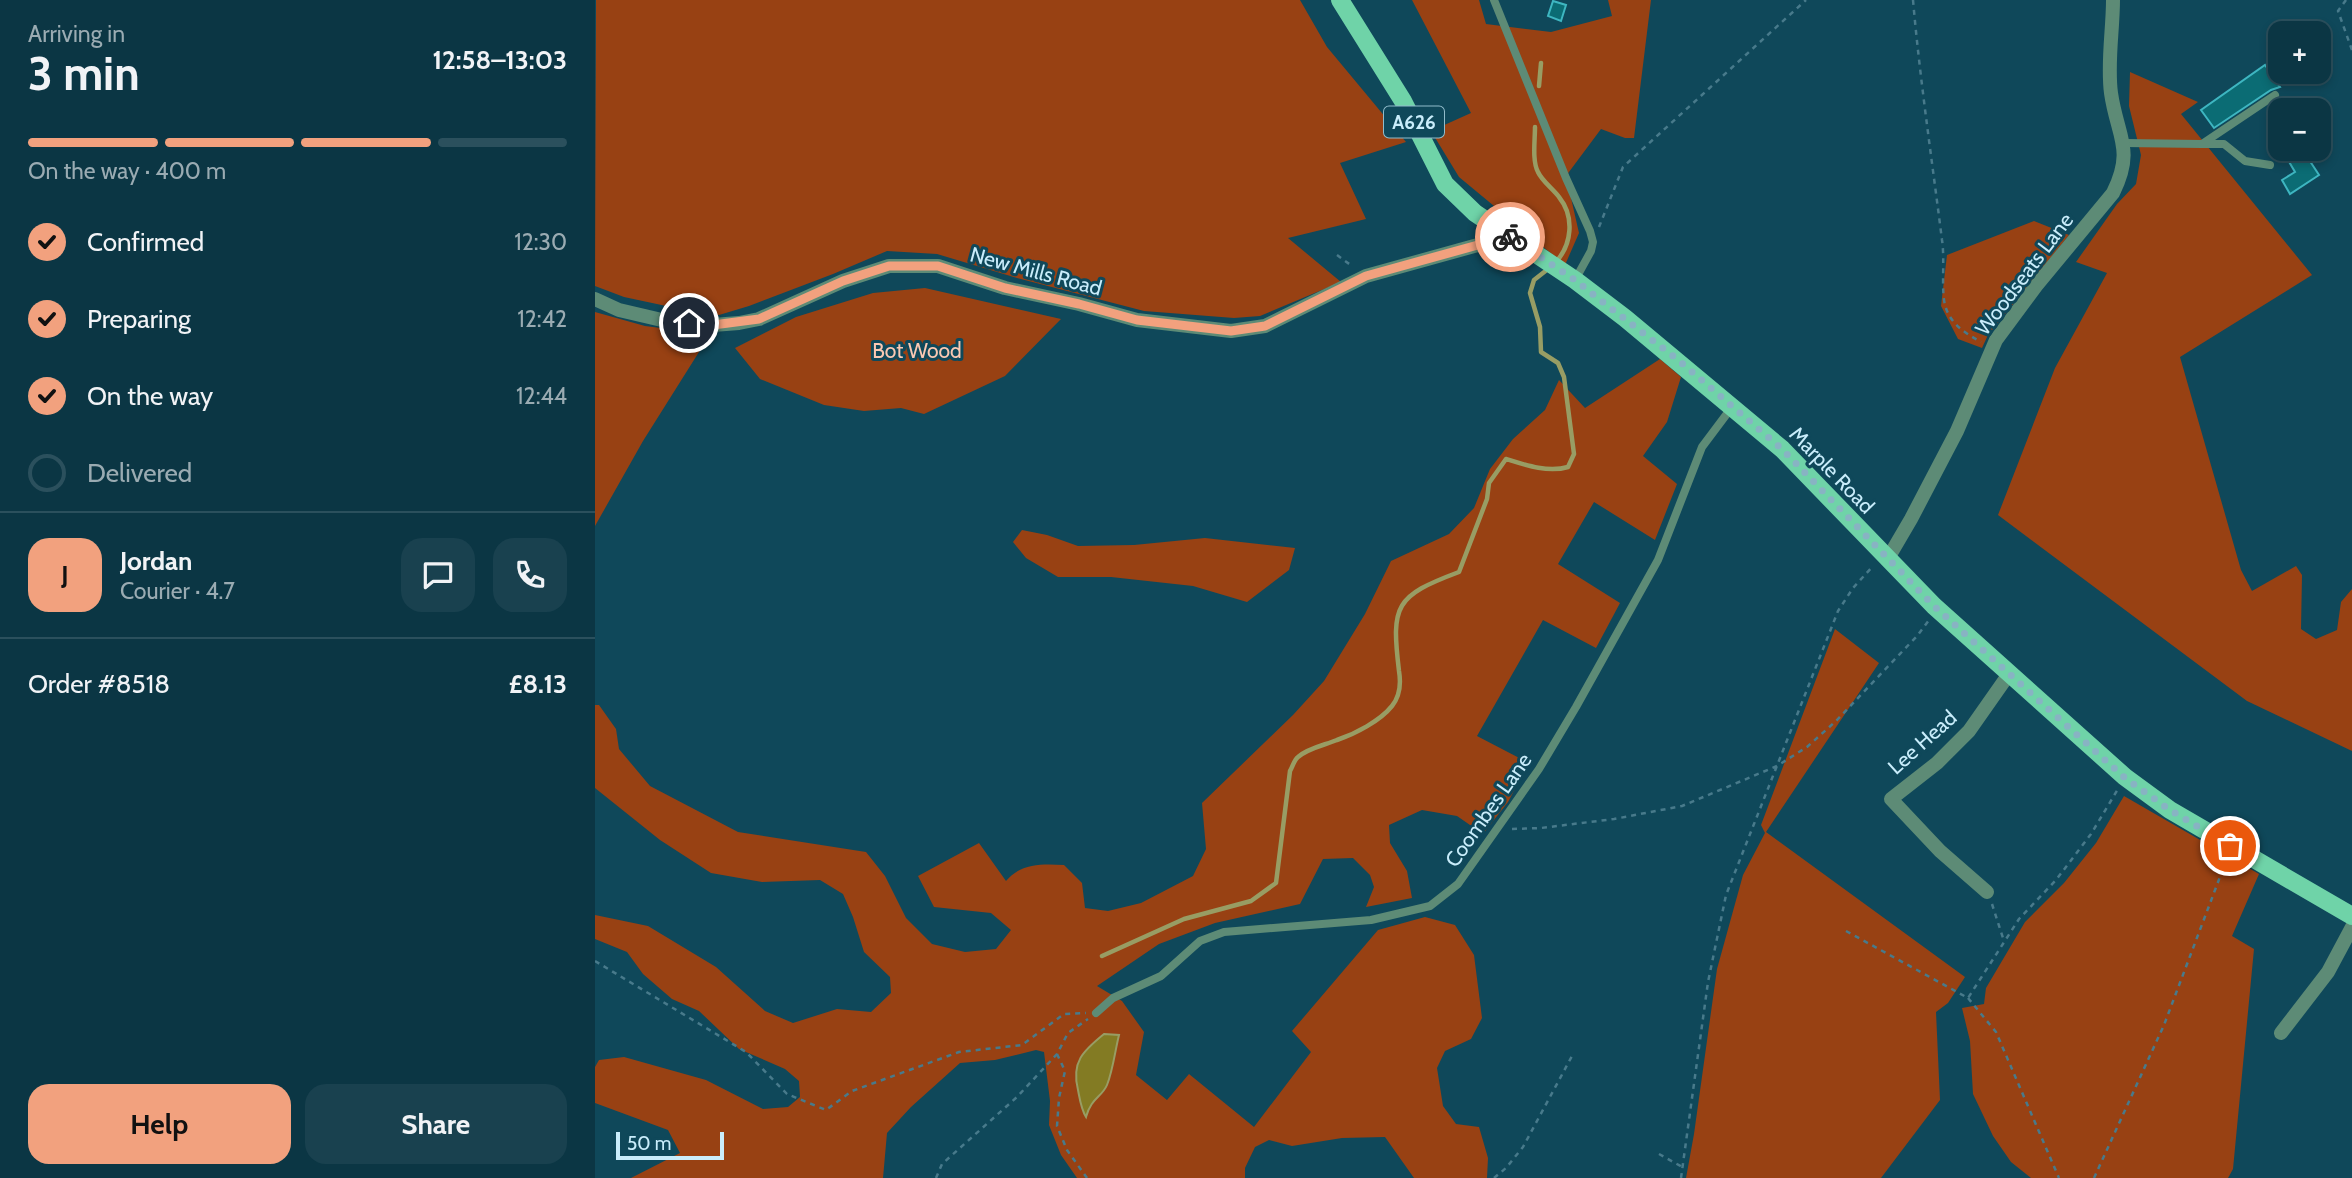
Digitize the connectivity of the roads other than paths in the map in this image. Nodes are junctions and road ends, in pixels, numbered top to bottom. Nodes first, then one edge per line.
1 (1341, 0) edge
2 (1494, 0) edge
3 (2113, 0) edge
4 (2275, 95) dead end
5 (2124, 143) junction
6 (2202, 144) junction
7 (2270, 165) dead end
8 (1501, 231) junction
9 (1567, 275) junction
10 (595, 299) edge
11 (1733, 407) junction
12 (1885, 558) junction
13 (2009, 674) junction
14 (1987, 892) road end
15 (2352, 916) edge
16 (2352, 927) edge
17 (1096, 1013) road end
18 (2281, 1033) dead end

1 - 8 main road, Marple Road / A626
2 - 9 lane
3 - 5 street, Woodseats Lane
4 - 6 lane
5 - 6 lane
5 - 12 street, Woodseats Lane
6 - 7 lane
8 - 9 main road, Marple Road / A626
8 - 10 street, New Mills Road
9 - 11 main road, Marple Road / A626
11 - 12 main road, Marple Road / A626
11 - 17 lane, Coombes Lane
12 - 13 main road, Marple Road / A626
13 - 14 street, Lee Head
13 - 15 main road, Marple Road / A626
16 - 18 street

